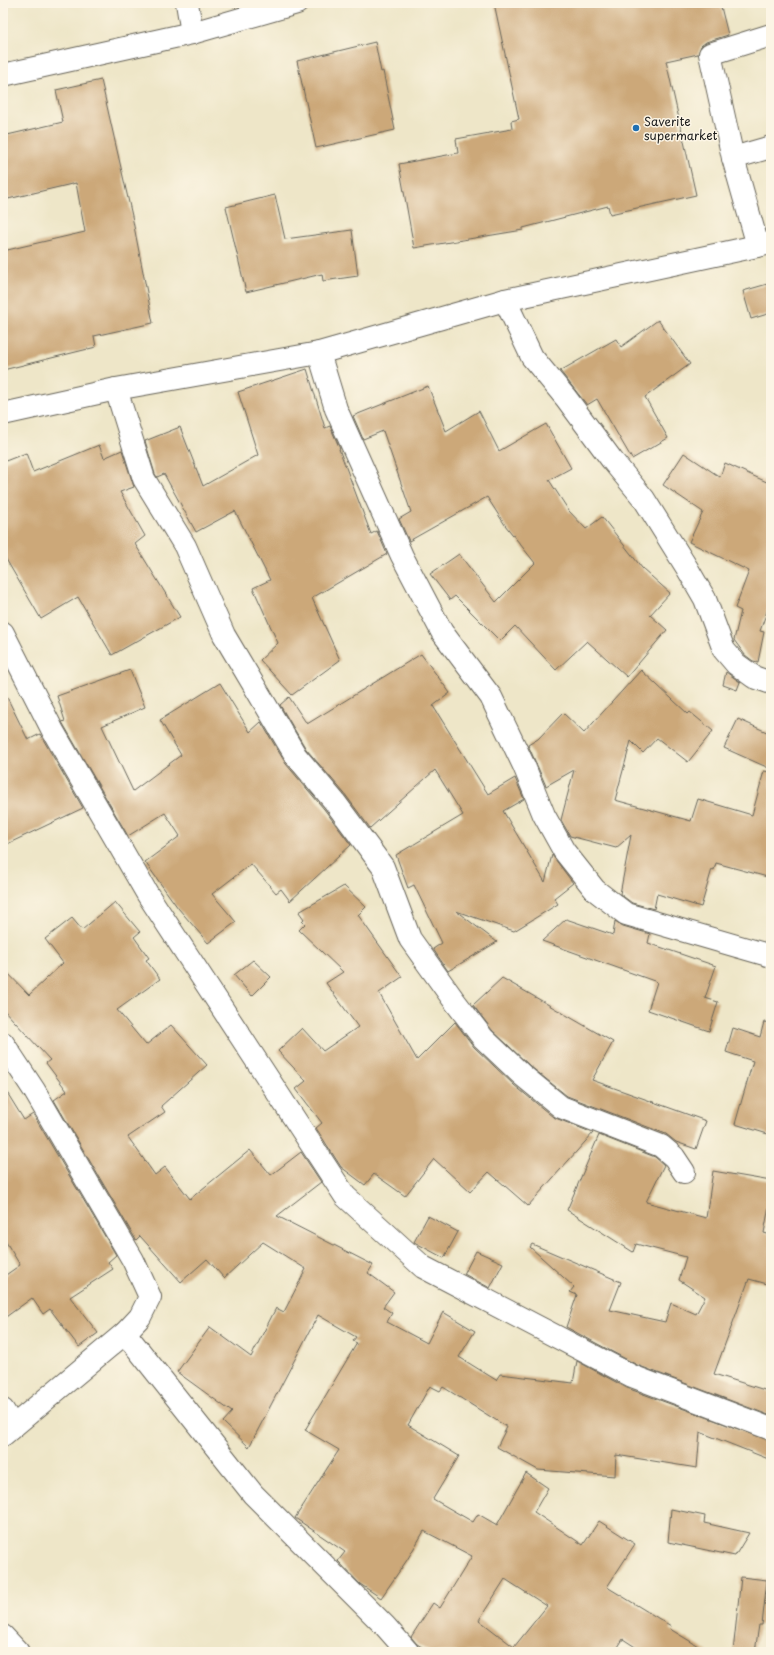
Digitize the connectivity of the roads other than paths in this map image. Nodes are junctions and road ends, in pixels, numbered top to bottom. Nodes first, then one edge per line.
1 (187, 3) edge
2 (297, 3) edge
3 (192, 33) junction
4 (771, 35) edge
5 (3, 75) edge
6 (771, 147) edge
7 (733, 158) junction
8 (764, 245) edge
9 (505, 300) junction
10 (319, 353) junction
11 (116, 390) junction
12 (3, 414) edge
13 (3, 633) edge
14 (771, 683) edge
15 (771, 956) edge
16 (3, 1043) edge
17 (684, 1172) dead end
18 (125, 1333) junction
19 (6, 1424) edge
20 (771, 1428) edge
21 (3, 1636) edge
22 (18, 1652) edge
23 (408, 1652) edge

1 - 3 street
2 - 3 street
3 - 5 street
4 - 7 street
6 - 7 street
7 - 8 street
8 - 9 street
9 - 10 street
9 - 14 street
10 - 11 street
10 - 15 street
11 - 12 street
11 - 17 street
13 - 20 street
16 - 18 street
18 - 19 street
18 - 23 street
21 - 22 street

